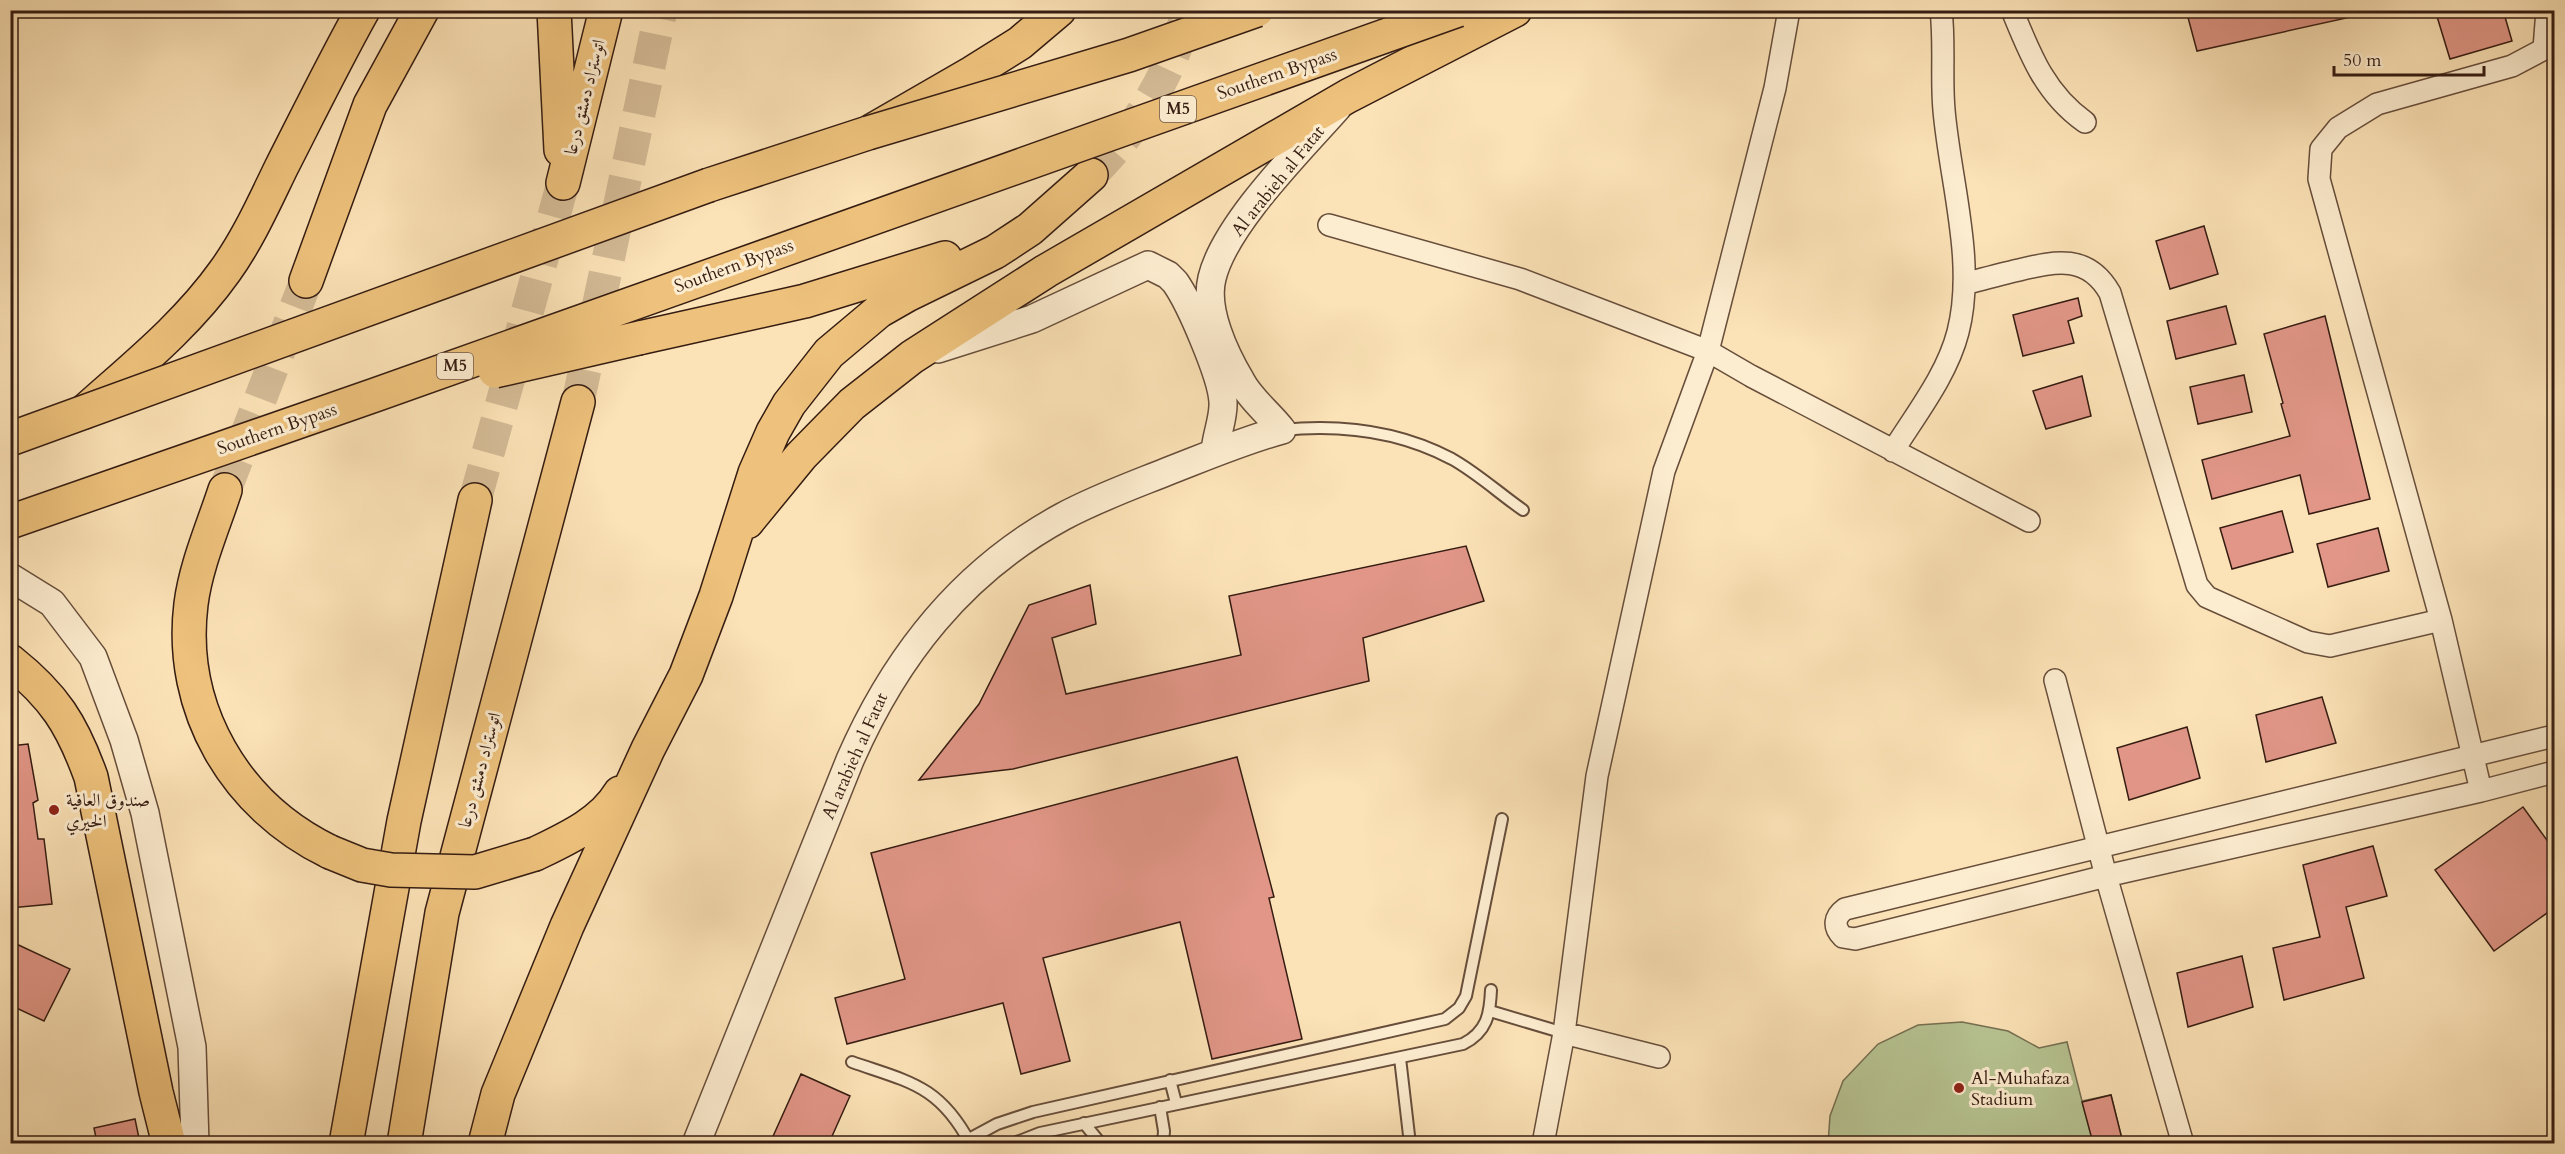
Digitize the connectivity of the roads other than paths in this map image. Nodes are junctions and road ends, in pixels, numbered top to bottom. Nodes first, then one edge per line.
1 (363, 10) edge
2 (399, 10) edge
3 (422, 10) edge
4 (554, 10) edge
5 (606, 10) edge
6 (1059, 10) edge
7 (1257, 10) edge
8 (1458, 10) edge
9 (1515, 10) edge
10 (1790, 10) edge
11 (1941, 10) edge
12 (2012, 10) edge
13 (2547, 10) edge
14 (2549, 51) edge
15 (1348, 96) junction
16 (370, 105) junction
17 (2085, 122) dead end
18 (868, 133) junction
19 (1091, 175) tunnel mouth
20 (1329, 225) dead end
21 (1030, 229) junction
22 (306, 280) tunnel mouth
23 (1964, 284) junction
24 (1708, 351) junction
25 (1218, 353) junction
26 (912, 357) junction
27 (375, 395) junction
28 (578, 402) tunnel mouth
29 (84, 412) junction
30 (1282, 430) junction
31 (10, 439) edge
32 (1893, 451) junction
33 (1215, 452) junction
34 (225, 490) tunnel mouth
35 (475, 500) tunnel mouth
36 (1523, 510) dead end
37 (2029, 521) dead end
38 (10, 522) edge
39 (736, 535) junction
40 (10, 577) edge
41 (2441, 620) junction
42 (10, 661) edge
43 (2055, 680) dead end
44 (2554, 736) edge
45 (648, 749) junction
46 (2472, 757) junction
47 (2554, 772) edge
48 (2481, 791) junction
49 (1502, 819) dead end
50 (2098, 846) junction
51 (2106, 876) junction
52 (1491, 990) dead end
53 (1490, 1011) junction
54 (1564, 1033) junction
55 (1659, 1057) dead end
56 (1400, 1058) junction
57 (852, 1062) dead end
58 (1170, 1080) junction
59 (1176, 1103) junction
60 (1160, 1107) junction
61 (1084, 1123) junction
62 (966, 1142) edge
63 (169, 1143) edge
64 (195, 1143) edge
65 (346, 1143) edge
66 (404, 1143) edge
67 (485, 1143) edge
68 (696, 1143) edge
69 (1012, 1143) edge
70 (1101, 1143) edge
71 (1163, 1143) edge
72 (1410, 1143) edge
73 (1543, 1143) edge
74 (2183, 1143) edge

1 - 29 highway
2 - 16 highway
3 - 16 highway
4 - 5 highway, اتوستراد دمشق درعا
6 - 18 highway
7 - 18 highway, bridge
8 - 27 highway, Southern Bypass / M5, bridge
9 - 15 highway
10 - 24 street
11 - 23 street
12 - 17 street
13 - 14 street
14 - 41 street
15 - 25 street, Al arabieh al Fatat
15 - 26 highway
16 - 22 highway
18 - 29 highway, bridge
19 - 21 highway
20 - 24 street
21 - 27 highway, bridge
21 - 39 highway
23 - 32 street
23 - 41 street
24 - 32 street
24 - 54 street
25 - 26 street, Al arabieh al Fatat
25 - 30 street, Al arabieh al Fatat
25 - 33 street, Al arabieh al Fatat
26 - 39 highway
27 - 38 highway, Southern Bypass / M5, bridge
28 - 66 highway, اتوستراد دمشق درعا
29 - 31 highway, bridge
30 - 33 street, Al arabieh al Fatat
30 - 36 lane
32 - 37 street
33 - 68 street, Al arabieh al Fatat
34 - 45 highway, bridge
35 - 65 highway
39 - 45 highway
40 - 64 street
41 - 46 street
42 - 63 highway
43 - 50 street
44 - 46 street
45 - 67 highway
46 - 48 street
46 - 50 street
47 - 48 street
48 - 51 street
49 - 58 lane
50 - 51 street
50 - 51 street
51 - 74 street
52 - 53 lane
53 - 54 lane
53 - 56 lane
54 - 55 street
54 - 73 street
56 - 59 lane
56 - 72 lane
57 - 62 lane
58 - 59 lane
58 - 62 lane
59 - 60 lane
60 - 61 lane
60 - 71 lane
61 - 69 lane
61 - 70 lane

